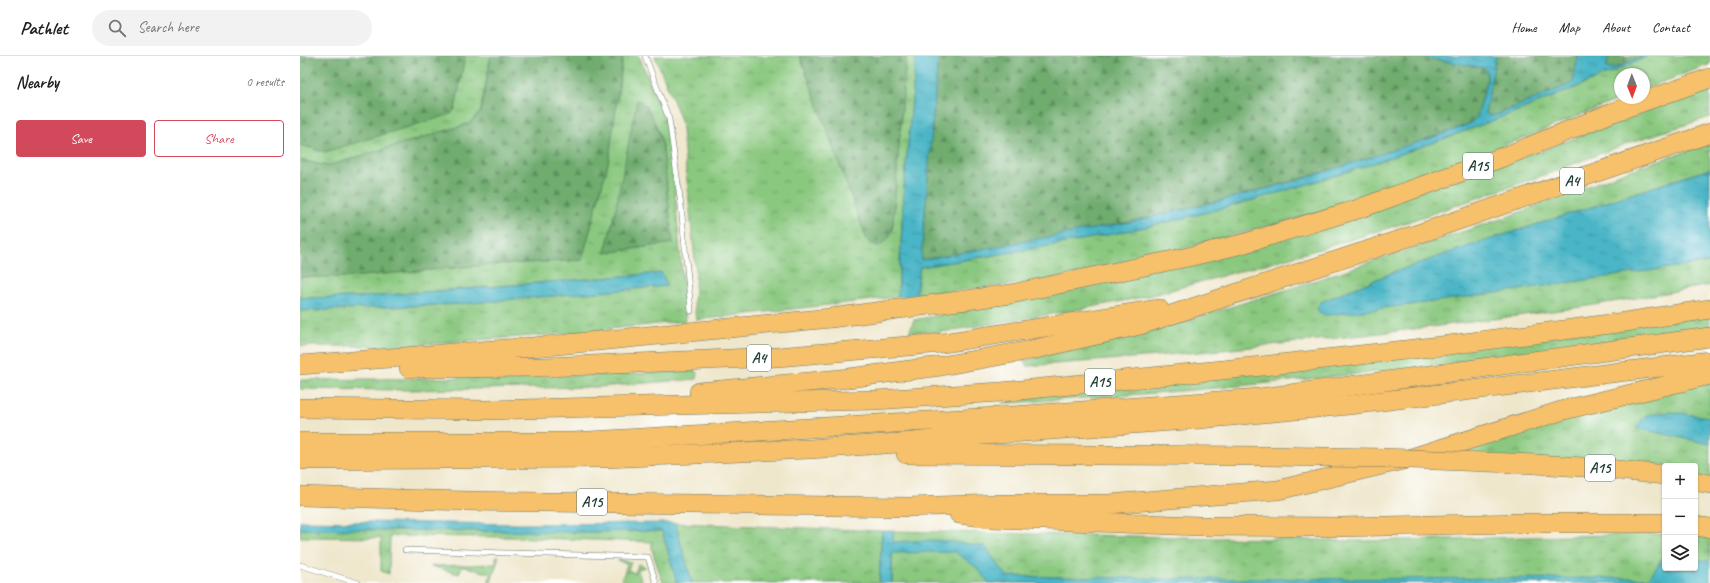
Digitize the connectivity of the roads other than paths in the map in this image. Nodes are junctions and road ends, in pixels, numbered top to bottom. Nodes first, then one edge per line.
1 (645, 56) edge
2 (1710, 78) edge
3 (1710, 133) edge
4 (1213, 300) junction
5 (1710, 309) edge
6 (691, 311) dead end
7 (1710, 337) edge
8 (1710, 361) edge
9 (300, 366) edge
10 (300, 370) edge
11 (1710, 375) edge
12 (300, 408) edge
13 (486, 410) junction
14 (300, 442) edge
15 (810, 449) junction
16 (300, 460) edge
17 (1662, 475) edge
18 (1698, 482) edge
19 (1710, 484) edge
20 (300, 496) edge
21 (896, 507) junction
22 (1662, 523) edge
23 (1698, 526) edge
24 (1710, 528) edge
25 (405, 550) dead end
26 (300, 566) edge
27 (358, 583) edge
28 (656, 583) edge

1 - 6 lane
2 - 9 highway, A15
3 - 4 highway, A4
4 - 10 highway, A4
4 - 13 highway, A4
5 - 13 highway, A15
7 - 14 highway, A15
8 - 15 highway, A15
11 - 21 highway, A15
12 - 13 highway, A15
15 - 16 highway, A15
15 - 17 highway, A15, bridge
18 - 19 highway
20 - 21 highway, A15
21 - 22 highway, A15
23 - 24 highway
25 - 28 lane
26 - 27 lane

